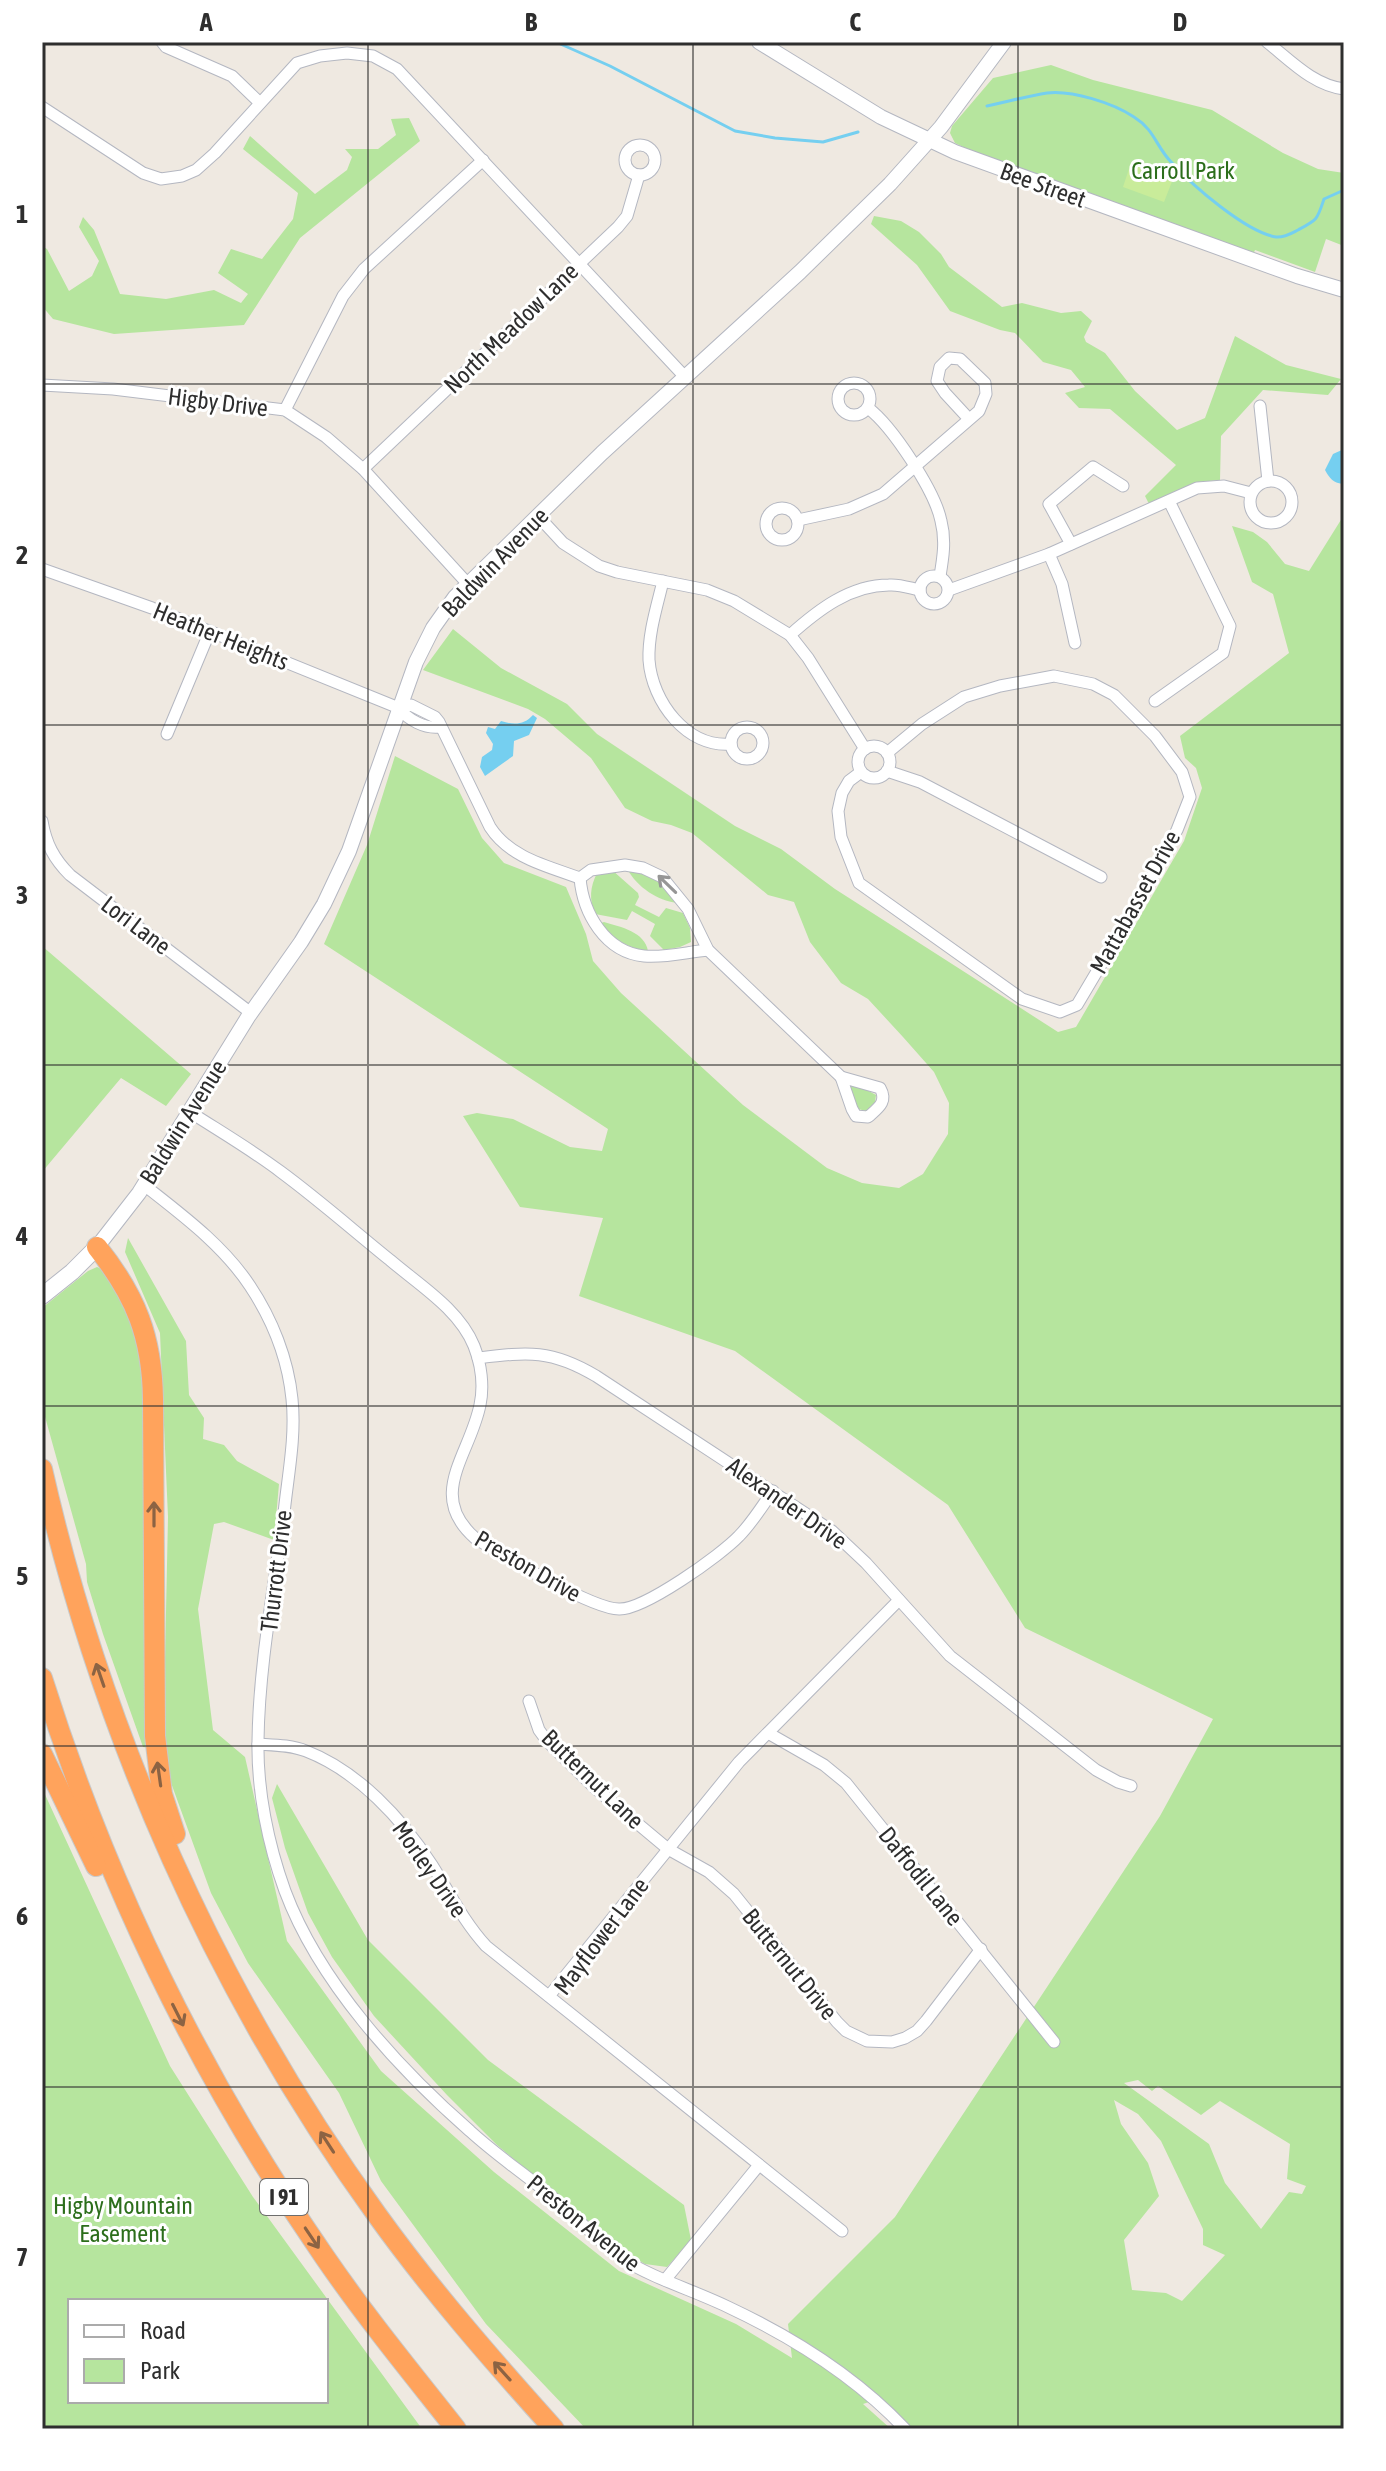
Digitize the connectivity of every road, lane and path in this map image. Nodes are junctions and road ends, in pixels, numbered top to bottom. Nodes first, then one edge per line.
1 (162, 42) edge
2 (759, 42) edge
3 (1004, 42) edge
4 (1267, 42) edge
5 (1344, 89) edge
6 (260, 103) junction
7 (42, 107) edge
8 (930, 141) junction
9 (483, 160) junction
10 (639, 175) dead end
11 (580, 263) junction
12 (1344, 290) edge
13 (685, 377) junction
14 (42, 385) edge
15 (1260, 406) dead end
16 (868, 408) dead end
17 (285, 410) junction
18 (969, 419) junction
19 (915, 468) junction
20 (363, 469) junction
21 (1268, 481) junction
22 (1123, 486) dead end
23 (1251, 493) junction
24 (1169, 501) junction
25 (538, 516) junction
26 (798, 520) dead end
27 (1071, 544) junction
28 (1049, 554) junction
29 (42, 569) edge
30 (940, 576) junction
31 (663, 581) junction
32 (467, 583) junction
33 (920, 590) junction
34 (949, 590) junction
35 (210, 631) junction
36 (790, 635) junction
37 (1075, 643) dead end
38 (1155, 701) dead end
39 (399, 708) junction
40 (167, 734) dead end
41 (731, 744) dead end
42 (865, 749) junction
43 (887, 753) junction
44 (887, 771) junction
45 (861, 772) junction
46 (42, 821) edge
47 (1101, 877) dead end
48 (580, 878) junction
49 (708, 950) junction
50 (251, 1013) junction
51 (841, 1077) dead end
52 (190, 1112) junction
53 (144, 1185) junction
54 (97, 1247) junction
55 (42, 1296) edge
56 (478, 1358) junction
57 (42, 1469) edge
58 (773, 1491) junction
59 (899, 1600) junction
60 (42, 1678) edge
61 (529, 1701) dead end
62 (768, 1733) junction
63 (258, 1744) junction
64 (42, 1754) edge
65 (1131, 1786) dead end
66 (668, 1849) junction
67 (193, 1903) junction
68 (144, 1945) junction
69 (981, 1949) junction
70 (341, 1993) joint
71 (549, 1996) junction
72 (1054, 2042) dead end
73 (759, 2165) junction
74 (842, 2231) dead end
75 (665, 2280) junction
76 (456, 2429) edge
77 (554, 2429) edge
78 (905, 2429) edge

1 - 6 street
2 - 8 street, Bee Street
3 - 8 street, Baldwin Avenue
4 - 5 street
6 - 7 street
6 - 9 street
8 - 12 street, Bee Street
8 - 13 street, Baldwin Avenue
9 - 11 street
9 - 17 street
10 - 11 street, North Meadow Lane
11 - 13 street
11 - 20 street, North Meadow Lane
13 - 25 street, Baldwin Avenue
14 - 17 street, Higby Drive
15 - 21 street
16 - 19 street
17 - 20 street, Higby Drive
18 - 18 street
18 - 19 street
19 - 26 street
19 - 30 street
20 - 32 street, Higby Drive
21 - 23 street
21 - 23 street
22 - 27 street
23 - 24 street
24 - 27 street
24 - 38 street
25 - 31 street
25 - 32 street, Baldwin Avenue
27 - 28 street
28 - 34 street
28 - 37 street
29 - 35 street, Heather Heights
30 - 33 street
30 - 34 street
31 - 36 street
31 - 41 street
32 - 39 street, Baldwin Avenue
33 - 34 street
33 - 36 street
35 - 39 street, Heather Heights
35 - 40 street
36 - 42 street
39 - 48 street, Heather Heights
39 - 50 street, Baldwin Avenue
42 - 43 street
42 - 45 street, Mattabasset Drive
43 - 44 street
43 - 45 street, Mattabasset Drive
44 - 45 street, Mattabasset Drive
44 - 47 street, Mattabasset Drive
46 - 50 street, Lori Lane
48 - 49 street
49 -> 48 street
49 - 51 street
50 - 52 street, Baldwin Avenue
52 - 53 street, Baldwin Avenue
52 - 56 street, Preston Drive
53 - 54 street, Baldwin Avenue
53 - 63 street, Thurrott Drive
54 - 55 main road, Baldwin Avenue
67 -> 54 highway
56 - 58 street, Alexander Drive
56 - 58 street, Preston Drive
67 -> 57 highway, I 91
58 - 59 street, Alexander Drive
59 - 62 street, Mayflower Lane
59 - 65 street, Alexander Drive
60 - 68 highway, I 91
61 - 66 street, Butternut Lane
62 - 66 street, Mayflower Lane
62 - 69 street, Daffodil Lane
63 - 70 street, Thurrott Drive
63 - 71 street, Morley Drive
64 - 68 highway
66 - 69 street, Butternut Drive
66 - 71 street, Mayflower Lane
77 -> 67 highway, I 91
68 -> 76 highway, I 91
69 - 72 street, Daffodil Lane
70 - 75 street, Preston Avenue
71 - 73 street, Mayflower Lane
73 - 74 street, Mayflower Lane
73 - 75 street
75 - 78 street, Preston Avenue

